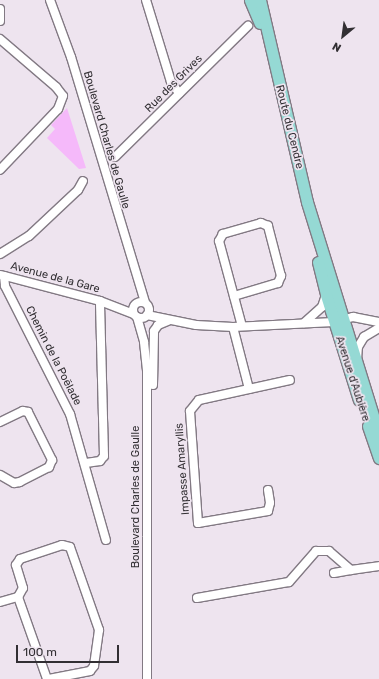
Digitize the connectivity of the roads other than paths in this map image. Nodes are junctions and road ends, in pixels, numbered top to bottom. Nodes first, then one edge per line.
1 (50, 0) edge
2 (146, 0) edge
3 (250, 0) edge
4 (260, 0) edge
5 (0, 9) edge
6 (0, 20) edge
7 (248, 26) dead end
8 (0, 39) edge
9 (271, 51) junction
10 (179, 93) junction
11 (115, 157) dead end
12 (0, 170) edge
13 (83, 181) dead end
14 (307, 202) junction
15 (1, 250) edge
16 (2, 275) edge
17 (326, 295) junction
18 (234, 296) junction
19 (102, 302) junction
20 (142, 307) junction
21 (135, 316) junction
22 (171, 320) junction
23 (338, 321) junction
24 (379, 322) edge
25 (304, 323) junction
26 (242, 326) junction
27 (233, 327) junction
28 (379, 328) edge
29 (356, 364) junction
30 (290, 380) dead end
31 (153, 385) dead end
32 (249, 389) junction
33 (0, 422) edge
34 (379, 436) edge
35 (379, 458) edge
36 (86, 463) junction
37 (0, 476) edge
38 (268, 490) dead end
39 (106, 540) dead end
40 (379, 566) edge
41 (351, 570) junction
42 (334, 573) dead end
43 (18, 597) junction
44 (197, 598) dead end
45 (0, 602) edge
46 (48, 679) edge
47 (147, 679) edge

1 - 20 street, Boulevard Charles de Gaulle
2 - 10 street
3 - 9 main road, Route du Cendre
4 - 9 main road, Route du Cendre
5 - 6 street
7 - 10 street, Rue des Grives
8 - 12 street
9 - 14 main road, Route du Cendre
10 - 11 street, Rue des Grives
13 - 15 street
14 - 17 main road, Route du Cendre
14 - 23 main road, Route du Cendre
16 - 19 street, Avenue de la Gare
16 - 36 street, Chemin de la Poëlade
17 - 23 main road, Route du Cendre
17 - 25 street
18 - 18 street
18 - 26 street
19 - 20 street, Avenue de la Gare
19 - 21 street, Avenue de la Gare
19 - 36 street
20 - 21 street, Boulevard Charles de Gaulle
20 - 21 street
20 - 22 street, Avenue de la Gare
21 - 47 street, Boulevard Charles de Gaulle
22 - 27 street, Avenue de la Gare
22 - 31 street
23 - 24 street
23 - 25 street, Avenue de la Gare
23 - 29 main road, Avenue d'Aubière
23 - 35 main road, Avenue d'Aubière
25 - 26 street, Avenue de la Gare
26 - 27 street, Avenue de la Gare
27 - 32 street
28 - 29 street
29 - 34 main road, Avenue d'Aubière
30 - 32 street, Impasse Amaryllis
32 - 38 street, Impasse Amaryllis
33 - 37 street
36 - 39 street, Chemin de la Poëlade
40 - 41 street
41 - 42 street
41 - 44 street
43 - 45 street
43 - 46 street
43 - 46 street

